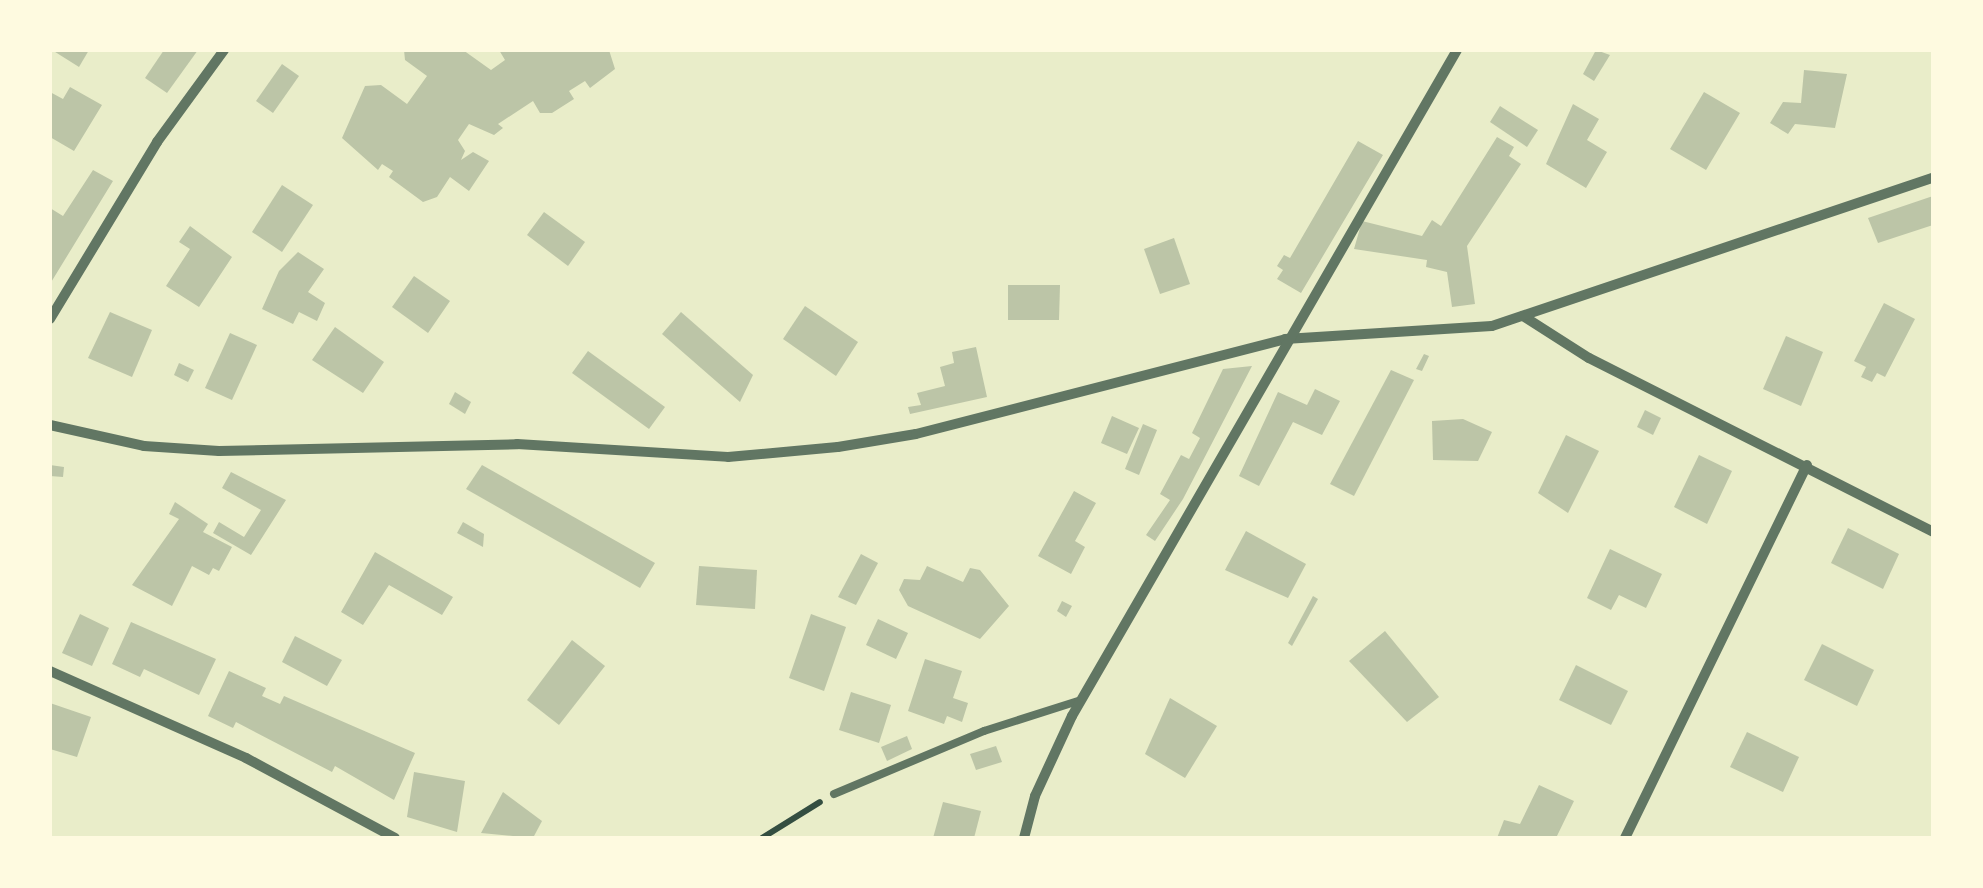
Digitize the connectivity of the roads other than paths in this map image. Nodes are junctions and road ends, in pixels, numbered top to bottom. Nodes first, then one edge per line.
1 (224, 50) edge
2 (1457, 50) edge
3 (1933, 178) edge
4 (1523, 316) junction
5 (50, 319) edge
6 (1285, 339) junction
7 (50, 424) edge
8 (1807, 465) junction
9 (1933, 532) edge
10 (50, 671) edge
11 (1082, 700) junction
12 (834, 794) road end
13 (395, 838) edge
14 (1024, 838) edge
15 (1625, 838) edge

1 - 5 street
2 - 6 street
3 - 4 street
4 - 6 street
4 - 8 street
6 - 7 street
6 - 11 street
8 - 9 street
8 - 15 street
10 - 13 street
11 - 12 lane
11 - 14 street

